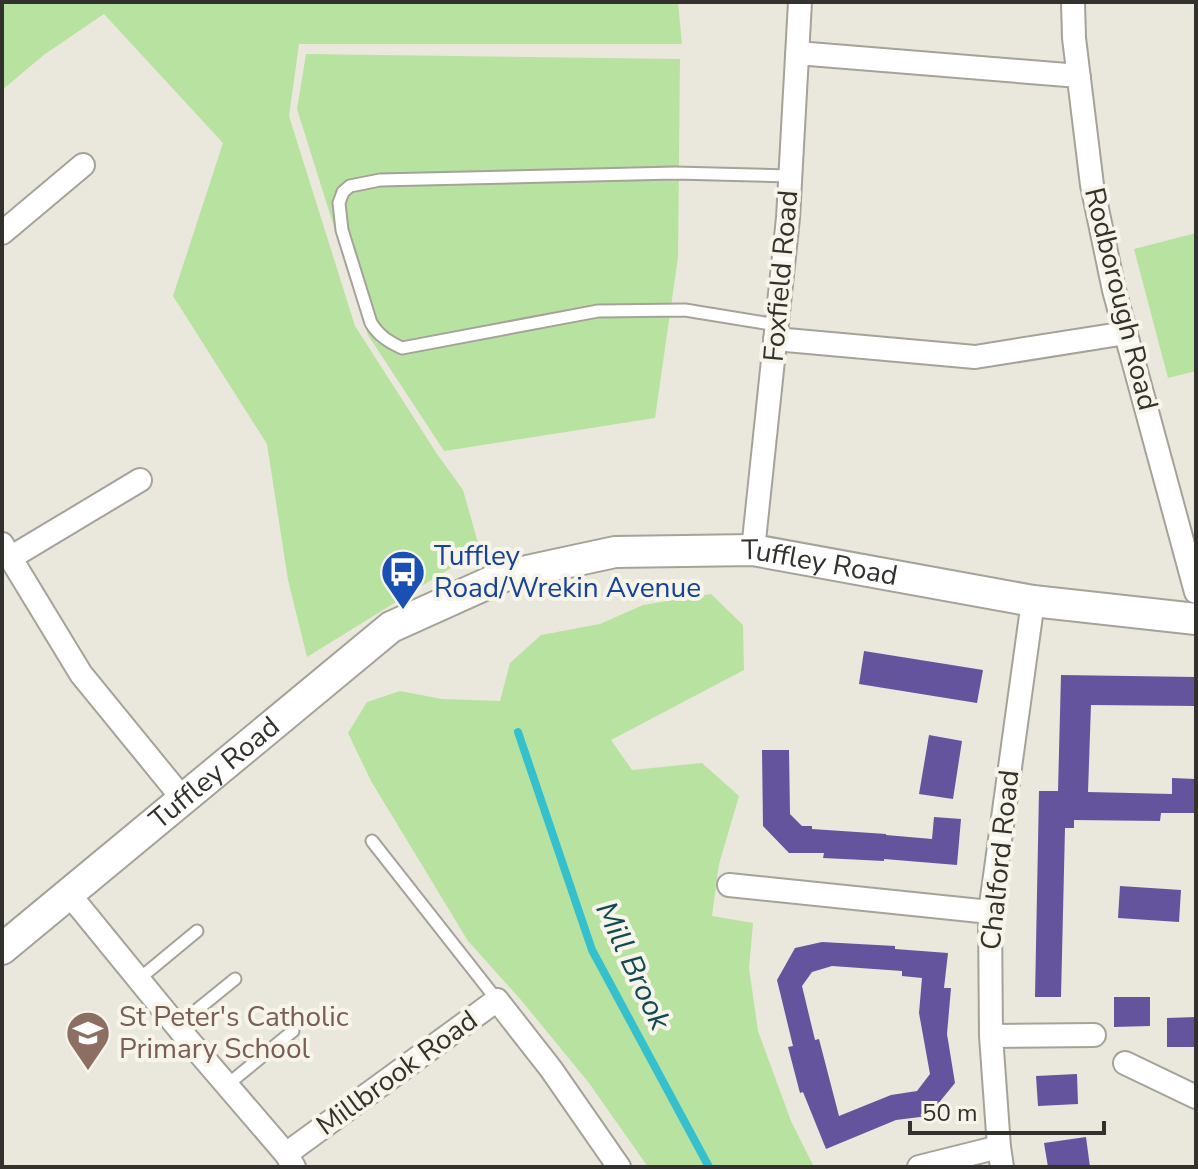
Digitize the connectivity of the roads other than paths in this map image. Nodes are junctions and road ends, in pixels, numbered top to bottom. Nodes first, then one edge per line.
1 (800, 2) edge
2 (1073, 2) edge
3 (797, 53) junction
4 (1079, 76) junction
5 (83, 165) dead end
6 (790, 176) junction
7 (2, 233) edge
8 (776, 332) junction
9 (1126, 333) junction
10 (140, 480) dead end
11 (753, 550) junction
12 (6, 551) edge
13 (1196, 592) edge
14 (1033, 601) junction
15 (1196, 619) edge
16 (183, 799) junction
17 (372, 841) dead end
18 (729, 885) dead end
19 (69, 894) junction
20 (990, 912) junction
21 (197, 931) dead end
22 (2, 949) edge
23 (139, 979) junction
24 (235, 979) dead end
25 (497, 1000) junction
26 (177, 1026) junction
27 (293, 1031) dead end
28 (1094, 1035) dead end
29 (991, 1036) junction
30 (1125, 1063) dead end
31 (227, 1085) junction
32 (1196, 1097) edge
33 (1001, 1157) edge
34 (290, 1160) edge
35 (619, 1167) edge
36 (919, 1167) edge

1 - 3 street, Foxfield Road
2 - 4 street, Rodborough Road
3 - 4 street
3 - 6 street, Foxfield Road
4 - 9 street, Rodborough Road
5 - 7 street
6 - 8 street, Foxfield Road
6 - 8 lane
8 - 9 street
8 - 11 street, Foxfield Road
9 - 13 street, Rodborough Road
10 - 12 street
11 - 14 street, Tuffley Road
11 - 16 street, Tuffley Road
12 - 16 street
14 - 15 street, Tuffley Road
14 - 20 street, Chalford Road
16 - 19 street, Tuffley Road
17 - 25 lane
18 - 20 street
19 - 22 street, Tuffley Road
19 - 23 street
20 - 29 street, Chalford Road
21 - 23 lane
23 - 26 street
24 - 26 lane
25 - 34 street, Millbrook Road
25 - 35 street, Millbrook Road
26 - 31 street
27 - 31 lane
28 - 29 street
29 - 33 street, Chalford Road
30 - 32 street
31 - 34 street
33 - 36 street

